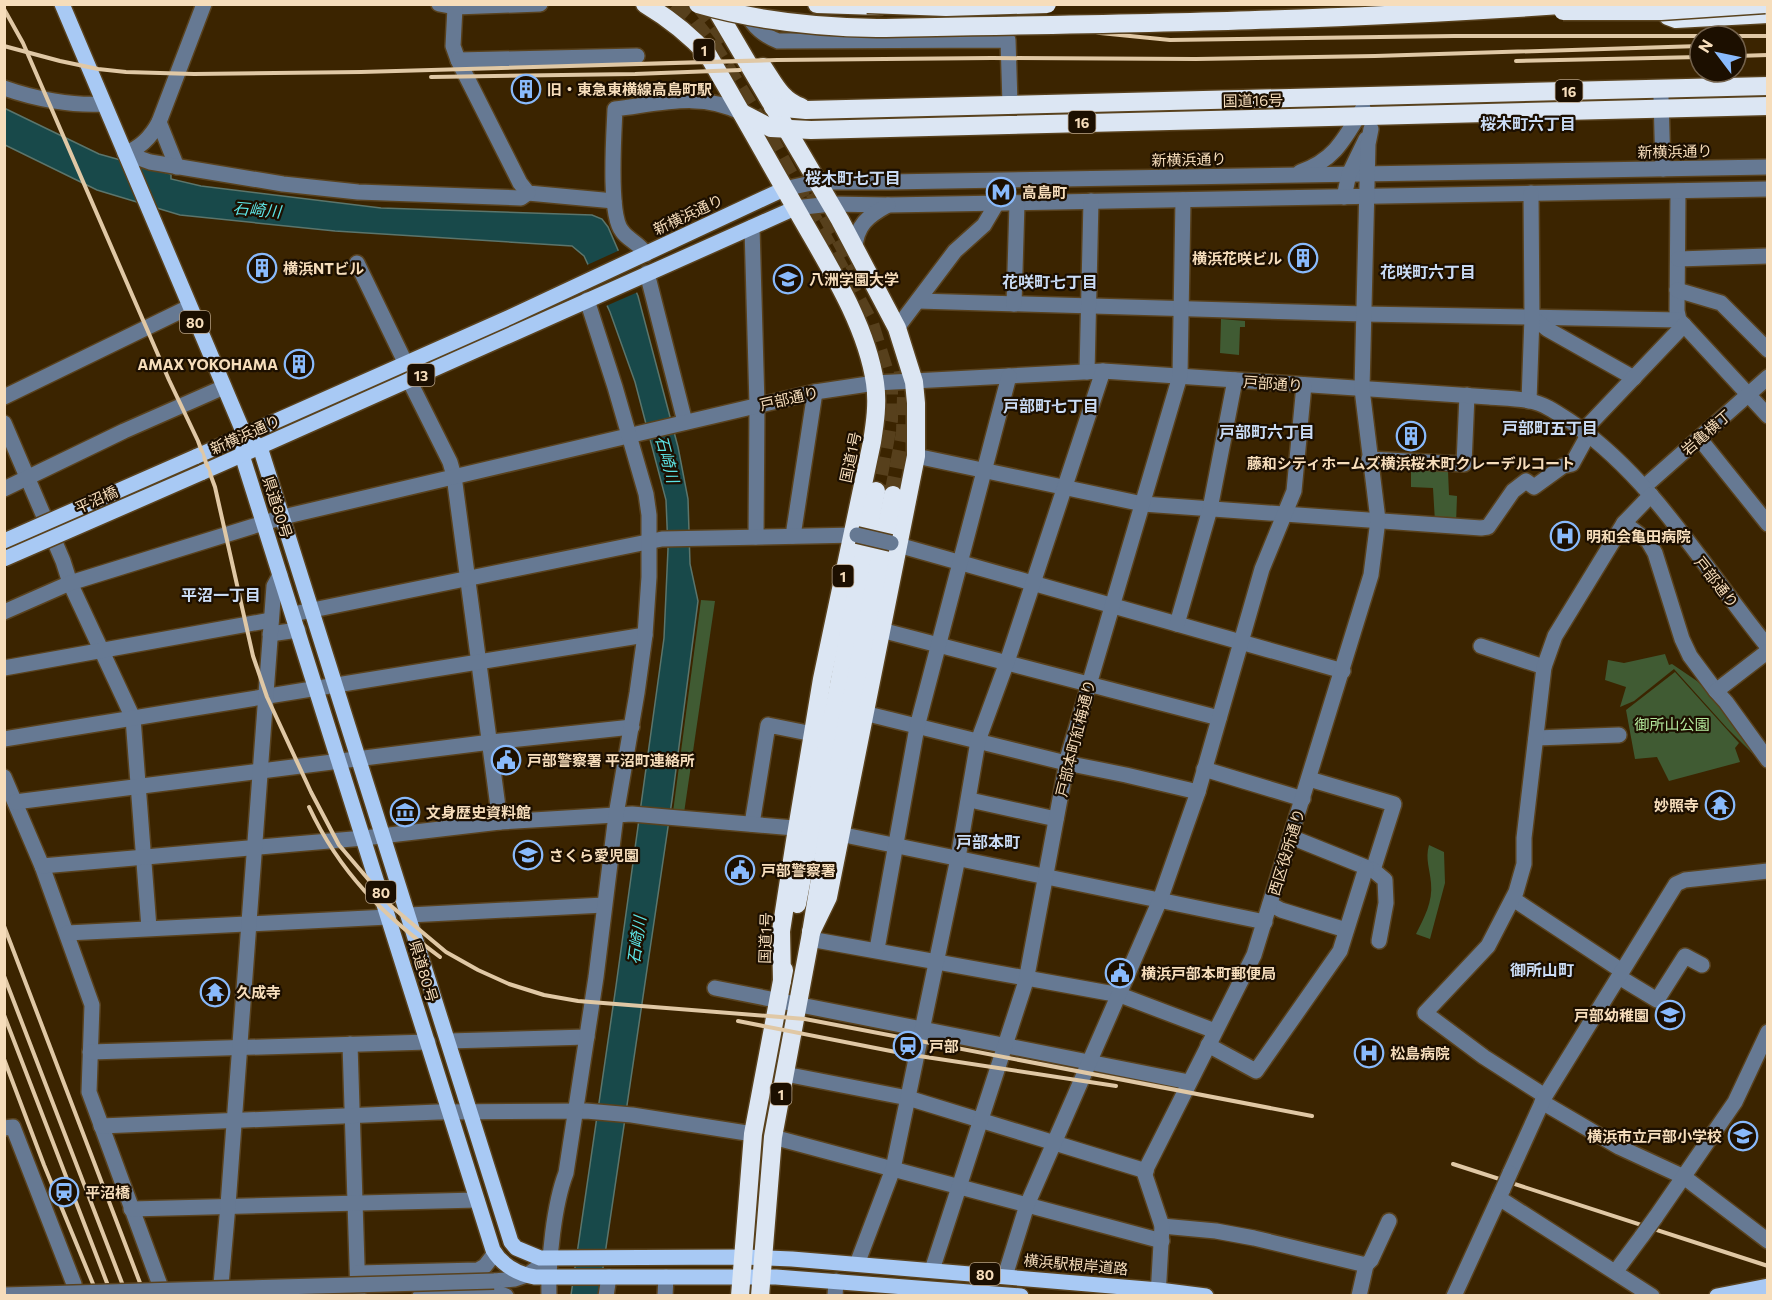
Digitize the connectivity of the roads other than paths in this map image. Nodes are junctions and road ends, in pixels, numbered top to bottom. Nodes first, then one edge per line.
1 (62, 4) edge
2 (204, 4) edge
3 (540, 4) edge
4 (645, 4) edge
5 (698, 4) edge
6 (714, 4) edge
7 (743, 4) edge
8 (818, 4) edge
9 (953, 4) edge
10 (1047, 4) edge
11 (1575, 4) edge
12 (1658, 4) edge
13 (1765, 4) edge
14 (873, 5) edge
15 (447, 6) edge
16 (1478, 11) junction
17 (1767, 14) edge
18 (953, 39) junction
19 (637, 56) dead end
20 (458, 60) junction
21 (1767, 86) edge
22 (4, 88) edge
23 (1660, 88) junction
24 (1370, 95) junction
25 (104, 104) junction
26 (1010, 104) junction
27 (1767, 106) edge
28 (773, 107) junction
29 (1661, 108) junction
30 (819, 110) junction
31 (742, 113) junction
32 (1358, 116) junction
33 (159, 122) junction
34 (1375, 122) junction
35 (786, 130) junction
36 (126, 157) junction
37 (177, 167) junction
38 (1767, 167) edge
39 (1663, 169) junction
40 (1349, 174) junction
41 (1367, 174) junction
42 (1289, 176) junction
43 (816, 182) junction
44 (784, 189) junction
45 (1767, 189) edge
46 (1678, 191) junction
47 (528, 194) junction
48 (1531, 194) junction
49 (1344, 197) junction
50 (1367, 197) junction
51 (1183, 200) junction
52 (614, 201) junction
53 (1091, 201) junction
54 (997, 203) junction
55 (1017, 203) junction
56 (831, 204) junction
57 (888, 205) junction
58 (795, 208) junction
59 (752, 227) junction
60 (855, 249) junction
61 (646, 254) junction
62 (1767, 255) edge
63 (1678, 259) junction
64 (357, 263) dead end
65 (642, 276) junction
66 (1677, 290) junction
67 (593, 298) junction
68 (918, 301) junction
69 (1014, 304) junction
70 (1089, 306) junction
71 (189, 307) junction
72 (1181, 309) junction
73 (1364, 314) junction
74 (1532, 317) junction
75 (1681, 322) junction
76 (897, 328) junction
77 (1767, 350) edge
78 (405, 362) junction
79 (1095, 371) junction
80 (1009, 376) junction
81 (1180, 376) junction
82 (1767, 377) edge
83 (1634, 378) junction
84 (409, 380) junction
85 (1235, 380) junction
86 (914, 382) junction
87 (875, 383) junction
88 (1304, 385) junction
89 (224, 387) junction
90 (1362, 389) junction
91 (815, 392) junction
92 (1748, 395) junction
93 (4, 396) edge
94 (1467, 396) junction
95 (1529, 401) junction
96 (757, 405) junction
97 (1767, 416) edge
98 (4, 423) edge
99 (680, 423) junction
100 (1586, 433) junction
101 (628, 435) junction
102 (245, 436) junction
103 (1699, 438) junction
104 (260, 447) junction
105 (242, 455) junction
106 (916, 456) junction
107 (195, 457) joint
108 (1369, 459) junction
109 (985, 470) junction
110 (201, 473) joint
111 (454, 477) junction
112 (27, 478) junction
113 (1064, 488) junction
114 (4, 489) edge
115 (1647, 491) junction
116 (885, 493) tunnel mouth
117 (1143, 504) junction
118 (1210, 509) junction
119 (1284, 513) junction
120 (283, 517) junction
121 (1378, 520) junction
122 (264, 523) junction
123 (1624, 523) junction
124 (1767, 524) edge
125 (793, 536) junction
126 (854, 536) junction
127 (756, 537) junction
128 (4, 541) edge
129 (649, 542) junction
130 (894, 544) junction
131 (4, 559) edge
132 (960, 562) junction
133 (280, 575) junction
134 (469, 579) junction
135 (70, 583) junction
136 (1032, 584) junction
137 (1113, 605) junction
138 (312, 609) junction
139 (4, 612) edge
140 (293, 614) junction
141 (1177, 624) junction
142 (271, 627) junction
143 (298, 630) junction
144 (881, 630) junction
145 (645, 635) junction
146 (1240, 642) junction
147 (939, 645) junction
148 (1481, 646) dead end
149 (1767, 649) edge
150 (102, 651) junction
151 (480, 662) junction
152 (1007, 662) junction
153 (1544, 667) junction
154 (4, 668) edge
155 (1343, 671) junction
156 (336, 684) junction
157 (1088, 684) junction
158 (316, 688) junction
159 (1716, 691) junction
160 (266, 695) junction
161 (864, 713) junction
162 (133, 718) junction
163 (1219, 718) junction
164 (632, 727) junction
165 (917, 727) junction
166 (813, 734) junction
167 (1618, 735) dead end
168 (1536, 738) junction
169 (4, 740) edge
170 (978, 741) junction
171 (491, 742) junction
172 (1766, 754) edge
173 (359, 759) junction
174 (340, 762) junction
175 (1066, 763) junction
176 (1204, 769) junction
177 (262, 771) junction
178 (4, 777) edge
179 (1309, 779) junction
180 (137, 786) junction
181 (1198, 792) junction
182 (970, 800) junction
183 (1303, 800) junction
184 (15, 802) junction
185 (616, 815) junction
186 (1056, 819) junction
187 (500, 822) junction
188 (752, 824) junction
189 (819, 831) junction
190 (384, 836) junction
191 (1291, 837) junction
192 (364, 838) junction
193 (896, 845) junction
194 (256, 848) junction
195 (144, 857) junction
196 (958, 858) junction
197 (42, 866) junction
198 (1370, 869) junction
199 (1767, 871) edge
200 (1046, 876) junction
201 (1513, 899) junction
202 (1160, 900) junction
203 (1270, 904) junction
204 (604, 905) junction
205 (409, 915) junction
206 (388, 916) junction
207 (1265, 922) junction
208 (250, 923) junction
209 (149, 928) junction
210 (1346, 930) junction
211 (67, 933) junction
212 (811, 936) junction
213 (1379, 941) dead end
214 (876, 949) junction
215 (937, 962) junction
216 (1702, 965) dead end
217 (1620, 974) junction
218 (1027, 979) junction
219 (715, 988) dead end
220 (1120, 995) junction
221 (778, 1001) junction
222 (797, 1005) junction
223 (922, 1031) junction
224 (1215, 1031) junction
225 (1767, 1032) edge
226 (587, 1037) junction
227 (448, 1041) junction
228 (428, 1042) junction
229 (350, 1044) junction
230 (1208, 1045) junction
231 (240, 1047) junction
232 (1005, 1047) junction
233 (90, 1052) junction
234 (1090, 1063) junction
235 (785, 1074) junction
236 (1189, 1082) junction
237 (908, 1098) junction
238 (1543, 1099) junction
239 (575, 1110) junction
240 (450, 1112) junction
241 (470, 1112) junction
242 (354, 1116) junction
243 (981, 1120) junction
244 (234, 1122) junction
245 (101, 1126) junction
246 (4, 1128) edge
247 (753, 1134) junction
248 (773, 1137) junction
249 (1054, 1144) junction
250 (893, 1169) junction
251 (1146, 1172) junction
252 (1684, 1177) junction
253 (960, 1186) junction
254 (1501, 1193) junction
255 (477, 1200) junction
256 (356, 1202) junction
257 (228, 1205) junction
258 (1027, 1205) junction
259 (131, 1209) junction
260 (1389, 1221) dead end
261 (1162, 1233) junction
262 (1767, 1241) edge
263 (495, 1253) junction
264 (743, 1257) junction
265 (763, 1257) junction
266 (551, 1258) junction
267 (857, 1264) junction
268 (1366, 1265) junction
269 (932, 1270) junction
270 (1616, 1271) junction
271 (527, 1275) junction
272 (741, 1276) junction
273 (1005, 1276) junction
274 (548, 1277) junction
275 (607, 1277) junction
276 (666, 1277) junction
277 (762, 1277) junction
278 (358, 1285) edge
279 (1767, 1286) edge
280 (835, 1288) edge
281 (4, 1290) edge
282 (219, 1290) edge
283 (499, 1290) edge
284 (162, 1291) edge
285 (75, 1292) edge
286 (925, 1292) edge
287 (1158, 1293) edge
288 (1000, 1294) edge
289 (4, 1295) edge
290 (181, 1296) edge
291 (420, 1296) edge
292 (549, 1296) edge
293 (606, 1296) edge
294 (665, 1296) edge
295 (740, 1296) edge
296 (760, 1296) edge
297 (1021, 1296) edge
298 (1206, 1296) edge
299 (1359, 1296) edge
300 (1454, 1296) edge
301 (1652, 1296) edge
302 (1717, 1296) edge

1 - 25 main road, 80
2 - 33 street
3 - 15 street
4 - 31 highway, 国道1号 / 1
5 - 16 highway, bridge
6 - 28 highway, 国道1号 / 1
6 - 30 highway
7 - 18 street
8 - 14 highway, bridge
9 - 18 street
10 - 14 highway, bridge
11 - 16 highway, bridge
12 - 17 highway
13 - 16 highway, bridge
15 - 20 street
18 - 26 street
19 - 20 street
20 - 47 street
21 - 23 highway, 国道16号 / 16
22 - 25 street
23 - 24 highway, 国道16号 / 16
23 - 29 street
24 - 26 highway, 国道16号 / 16
24 - 32 street
25 - 36 main road, 80
26 - 30 highway, 国道16号 / 16
27 - 29 highway, 国道16号 / 16
28 - 30 highway, 国道16号 / 16
28 - 35 highway, 国道1号 / 1
29 - 34 highway, 国道16号 / 16
29 - 39 street
31 - 35 highway, 国道16号 / 16
31 - 44 highway, 国道1号 / 1
31 - 52 street
32 - 34 highway, 国道16号 / 16
32 - 35 highway, 国道16号 / 16
32 - 42 street
33 - 36 street
33 - 37 street
34 - 40 street
34 - 41 street, 西区役所通り
35 - 43 highway, 国道1号 / 1
36 - 37 street
36 - 71 main road, 80
37 - 47 street
38 - 39 street, 新横浜通り
39 - 41 street, 新横浜通り
40 - 41 street, 新横浜通り
40 - 42 street, 新横浜通り
40 - 49 street
41 - 50 street, 西区役所通り
42 - 43 street, 新横浜通り
43 - 44 street, 新横浜通り
43 - 56 highway, 国道1号 / 1
44 - 58 highway, 国道1号 / 1
44 - 61 main road, 新横浜通り / 13
45 - 46 street
46 - 48 street
46 - 63 street
47 - 52 street
48 - 50 street
48 - 74 street
49 - 50 street
49 - 51 street
50 - 73 street, 西区役所通り
51 - 53 street
51 - 72 street, 戸部本町紅梅通り
52 - 61 street
53 - 55 street
53 - 70 street
54 - 55 street
54 - 57 street
54 - 68 street
55 - 69 street
56 - 57 street
56 - 58 street
56 - 60 highway, 国道1号 / 1
57 - 60 street
58 - 59 main road, 13
58 - 87 highway, 国道1号 / 1
59 - 65 main road, 13
59 - 96 street
60 - 76 highway, 国道1号 / 1
61 - 78 main road, 新横浜通り / 13
62 - 63 street
63 - 66 street
64 - 78 street
65 - 67 main road, 13
65 - 99 street
66 - 75 street
66 - 77 street
67 - 84 main road, 新横浜通り / 13
67 - 101 street
68 - 69 street
68 - 76 street
69 - 70 street
70 - 72 street
70 - 79 street
71 - 89 main road, 80
71 - 93 street
72 - 73 street
72 - 81 street, 戸部本町紅梅通り
73 - 74 street
73 - 90 street, 西区役所通り
74 - 75 street
74 - 83 street
74 - 95 street
75 - 83 street
75 - 92 street
76 - 86 highway, 国道1号 / 1
78 - 102 main road, 新横浜通り / 13
79 - 80 street, 戸部通り
79 - 81 street, 戸部通り
79 - 113 street
80 - 86 street, 戸部通り
80 - 109 street
81 - 85 street, 戸部通り
81 - 117 street, 戸部本町紅梅通り
82 - 92 street, 岩亀横丁
83 - 100 street
84 - 104 main road, 新横浜通り / 13
84 - 111 street
85 - 88 street, 戸部通り
85 - 118 street
86 - 87 street, 戸部通り
86 - 106 highway, 国道1号 / 1
87 - 91 street, 戸部通り
87 - 126 highway, 国道1号 / 1
88 - 90 street, 戸部通り
88 - 119 street
89 - 102 main road, 80
89 - 112 street
90 - 94 street, 戸部通り
90 - 108 street, 西区役所通り
91 - 96 street, 戸部通り
91 - 125 street
92 - 97 street
92 - 103 street, 岩亀横丁
94 - 95 street, 戸部通り
94 - 108 street
95 - 100 street, 戸部通り
96 - 99 street, 戸部通り
96 - 127 street
98 - 112 street
99 - 101 street, 戸部通り
100 - 115 street, 戸部通り
100 - 121 street
101 - 111 street, 戸部通り
101 - 129 street
102 - 104 main road
102 - 105 main road, 県道80号 / 80
102 - 107 main road, 新横浜通り / 13
103 - 115 street, 岩亀横丁
103 - 124 street
104 - 105 main road, 新横浜通り / 13
104 - 120 main road, 県道80号 / 80
105 - 110 main road, 新横浜通り / 13
105 - 122 main road, 県道80号 / 80
106 - 109 street
106 - 130 highway, 国道1号 / 1
107 - 128 main road, 平沼橋 / 13, bridge
108 - 121 street, 西区役所通り
109 - 113 street
109 - 132 street
110 - 131 main road, 平沼橋 / 13, bridge
111 - 120 street, 戸部通り
111 - 134 street
112 - 114 street
112 - 135 street
113 - 117 street
113 - 136 street
115 - 123 street, 岩亀横丁
115 - 149 street, 戸部通り
116 - 189 highway, 国道1号 / 1
117 - 118 street
117 - 137 street, 戸部本町紅梅通り
118 - 119 street
118 - 141 street
119 - 121 street
119 - 146 street
120 - 122 street, 戸部通り
120 - 138 main road, 県道80号 / 80
121 - 155 street, 西区役所通り
122 - 133 main road, 県道80号 / 80
122 - 135 street, 戸部通り
123 - 153 street, 岩亀横丁
123 - 159 street
125 - 126 street
125 - 127 street
126 - 130 street, bridge
126 - 166 highway, 国道1号 / 1
127 - 129 street
129 - 134 street
129 - 145 street
130 - 132 street
130 - 144 highway, 国道1号 / 1
132 - 136 street
132 - 147 street
133 - 140 main road, 県道80号 / 80
133 - 142 street
134 - 138 street
134 - 151 street
135 - 139 street, 戸部通り
135 - 150 street
136 - 137 street
136 - 152 street
137 - 141 street
137 - 157 street, 戸部本町紅梅通り
138 - 140 street
138 - 156 main road, 県道80号 / 80
140 - 143 main road, 県道80号 / 80
141 - 146 street
142 - 143 street
142 - 150 street
142 - 160 street
143 - 158 main road, 県道80号 / 80
144 - 147 street
144 - 161 highway, 国道1号 / 1
145 - 151 street
145 - 164 street
146 - 155 street
146 - 163 street
147 - 152 street
147 - 165 street
148 - 153 street
149 - 159 street
150 - 154 street
150 - 162 street
151 - 156 street
151 - 171 street
152 - 157 street
152 - 170 street
153 - 168 street, 岩亀横丁
155 - 179 street, 西区役所通り
156 - 158 street
156 - 173 main road, 県道80号 / 80
157 - 163 street
157 - 175 street, 戸部本町紅梅通り
158 - 160 street
158 - 174 main road, 県道80号 / 80
159 - 172 street
160 - 162 street
160 - 177 street
161 - 165 street
161 - 189 highway, 国道1号 / 1
162 - 169 street
162 - 180 street
163 - 176 street
164 - 171 street
164 - 185 street
165 - 170 street
165 - 193 street
166 - 188 street
166 - 189 highway, 国道1号 / 1
167 - 168 street
168 - 201 street, 岩亀横丁
170 - 175 street
170 - 182 street
171 - 173 street
171 - 187 street
173 - 174 street
173 - 190 main road, 県道80号 / 80
174 - 177 street
174 - 192 main road, 県道80号 / 80
175 - 181 street
175 - 186 street, 戸部本町紅梅通り
176 - 181 street
176 - 183 street
177 - 180 street
177 - 194 street
178 - 184 street
179 - 183 street, 西区役所通り
179 - 198 street
180 - 184 street
180 - 195 street
181 - 202 street
182 - 186 street
182 - 196 street
183 - 191 street, 西区役所通り
184 - 197 street
185 - 187 street
185 - 188 street
185 - 204 street
186 - 200 street, 戸部本町紅梅通り
187 - 190 street
188 - 189 street
189 - 193 street
189 - 212 highway, 国道1号 / 1
189 - 221 highway, 国道1号 / 1
190 - 192 street
190 - 205 main road, 県道80号 / 80
191 - 198 street
191 - 203 street, 西区役所通り
192 - 194 street
192 - 206 main road, 県道80号 / 80
193 - 196 street
193 - 214 street
194 - 195 street
194 - 208 street
195 - 197 street
195 - 209 street
196 - 200 street
196 - 215 street
197 - 211 street
198 - 210 street
198 - 213 street
199 - 217 street
200 - 202 street
200 - 218 street, 戸部本町紅梅通り
201 - 217 street
201 - 238 street, 岩亀横丁
202 - 207 street
202 - 220 street
203 - 207 street, 西区役所通り
203 - 210 street
204 - 205 street
204 - 226 street
205 - 227 main road, 県道80号 / 80
206 - 208 street
206 - 228 main road, 県道80号 / 80
207 - 224 street, 西区役所通り
208 - 209 street
208 - 231 street
209 - 211 street
210 - 230 street
211 - 233 street
212 - 214 street
212 - 222 highway, 国道1号 / 1
214 - 215 street
215 - 218 street
215 - 223 street
216 - 217 street
217 - 238 street
218 - 220 street
218 - 232 street, 戸部本町紅梅通り
219 - 221 street
220 - 224 street
220 - 234 street
221 - 222 street
221 - 247 highway, 国道1号 / 1
222 - 223 street
222 - 235 highway, 国道1号 / 1
223 - 232 street
223 - 237 street
224 - 230 street, 西区役所通り
225 - 252 street
226 - 227 street
226 - 239 street
227 - 241 main road, 県道80号 / 80
228 - 229 street
228 - 240 main road, 県道80号 / 80
229 - 231 street
229 - 242 street
230 - 236 street, 西区役所通り
231 - 233 street
231 - 244 street
232 - 234 street
232 - 243 street, 戸部本町紅梅通り
233 - 245 street
234 - 236 street
234 - 249 street
235 - 237 street
235 - 248 highway, 国道1号 / 1
236 - 251 street, 西区役所通り
237 - 243 street
237 - 250 street
238 - 252 street
238 - 254 street, bridge
239 - 241 street
239 - 247 street
239 - 266 street
240 - 241 street
240 - 242 street
240 - 255 main road, 県道80号 / 80
241 - 266 main road, 県道80号 / 80
242 - 244 street
242 - 256 street
243 - 249 street
243 - 253 street, 戸部本町紅梅通り
244 - 245 street
244 - 257 street
245 - 259 street
246 - 285 street
247 - 264 highway, 国道1号 / 1
248 - 250 street
248 - 265 highway, 国道1号 / 1
249 - 251 street
249 - 258 street
250 - 253 street
250 - 267 street
251 - 261 street
252 - 262 street
252 - 270 street, bridge
253 - 258 street
253 - 269 street, 戸部本町紅梅通り
254 - 270 street
254 - 300 street
255 - 256 street
255 - 263 main road, 県道80号 / 80
256 - 257 street
256 - 278 street
257 - 259 street
257 - 282 street
258 - 261 street
258 - 273 street
259 - 284 street
260 - 268 street
261 - 268 street
261 - 287 street
263 - 271 main road, 80
263 - 278 street
264 - 265 main road, 県道80号 / 80
264 - 266 main road, 県道80号 / 80
264 - 272 highway, 国道1号 / 1
265 - 267 main road, 横浜駅根岸道路 / 80
265 - 277 highway, 国道1号 / 1
266 - 271 street
266 - 274 street
267 - 269 main road, 横浜駅根岸道路 / 80
268 - 299 street
269 - 273 main road, 横浜駅根岸道路 / 80
270 - 301 street
271 - 274 main road, 80
271 - 283 street
272 - 276 main road, 80
272 - 277 main road, 80
272 - 295 highway, 国道1号 / 1
273 - 287 main road, 横浜駅根岸道路 / 80
274 - 275 main road, 80
274 - 292 street
275 - 276 main road, 80
275 - 293 street
276 - 294 street
277 - 280 main road, 80
277 - 296 highway, 国道1号 / 1
278 - 282 street
279 - 302 main road
280 - 286 main road, 80
281 - 285 street
282 - 284 street
282 - 290 street
283 - 289 street, bridge
283 - 291 street
286 - 288 main road, 80
287 - 298 main road, 横浜駅根岸道路 / 80
288 - 297 main road, 80

